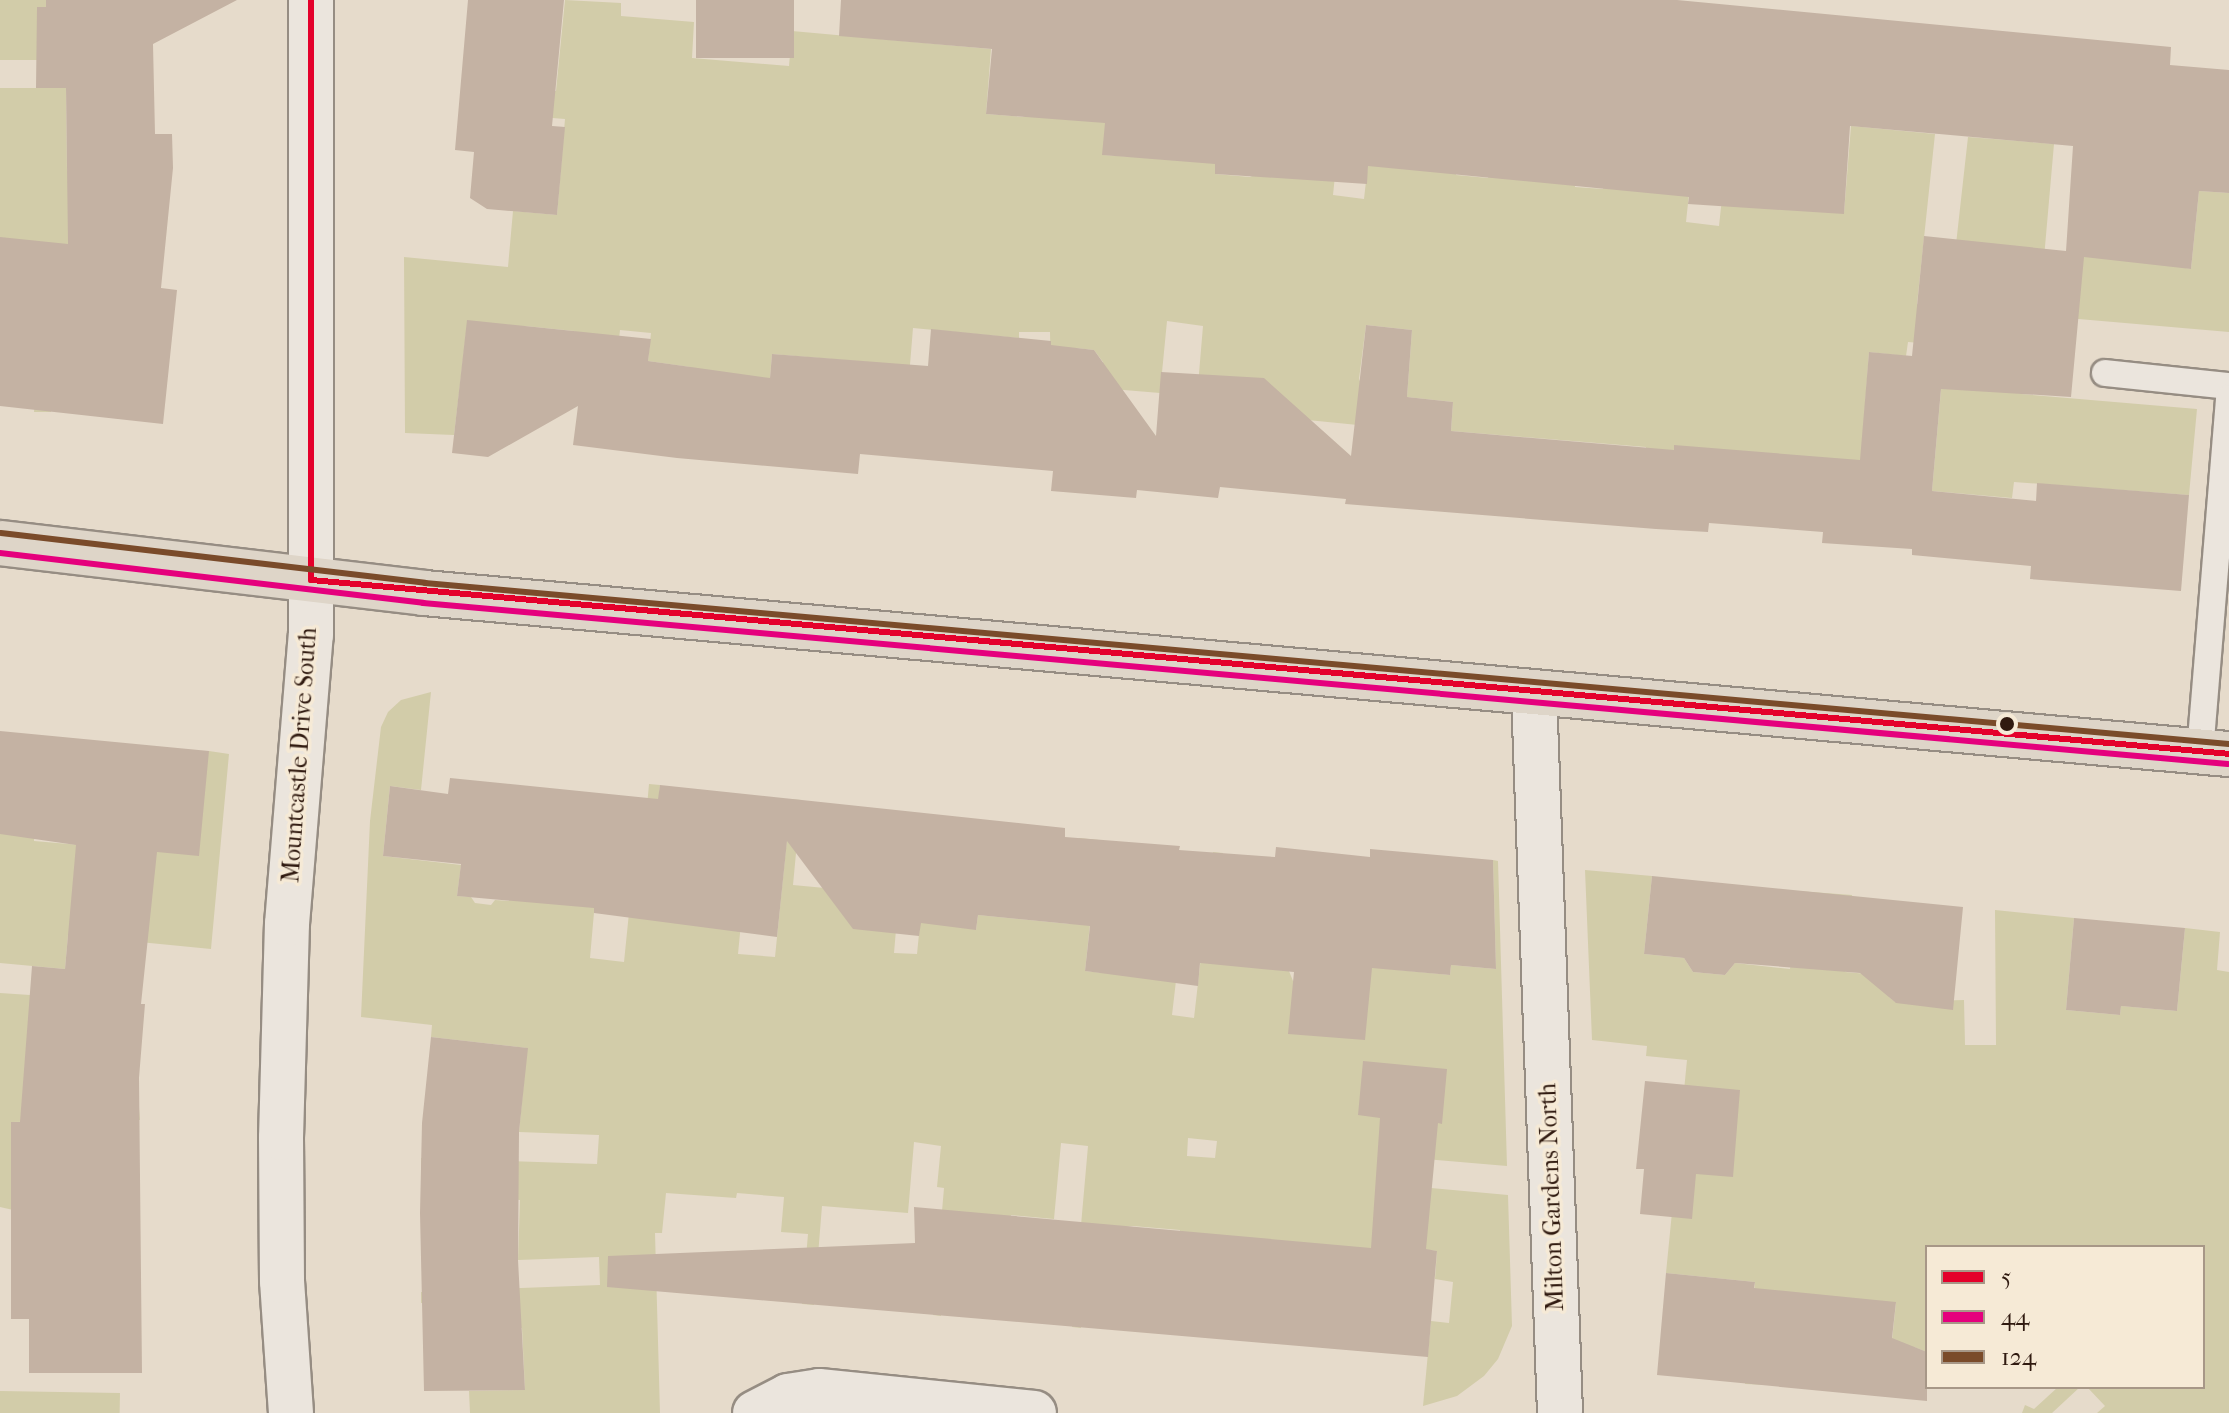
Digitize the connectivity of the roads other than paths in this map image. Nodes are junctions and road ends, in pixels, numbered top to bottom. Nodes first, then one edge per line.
1 (311, 0) edge
2 (2105, 373) dead end
3 (2229, 386) edge
4 (2229, 398) edge
5 (0, 543) edge
6 (311, 580) junction
7 (1534, 694) junction
8 (2215, 753) edge
9 (291, 1413) edge
10 (755, 1413) edge
11 (1034, 1413) edge
12 (1560, 1413) edge

1 - 6 street, Mountcastle Drive South
2 - 3 lane
4 - 8 lane
5 - 6 main road
6 - 7 main road
6 - 9 street, Mountcastle Drive South
7 - 8 main road
7 - 12 street, Milton Gardens North
10 - 11 street

